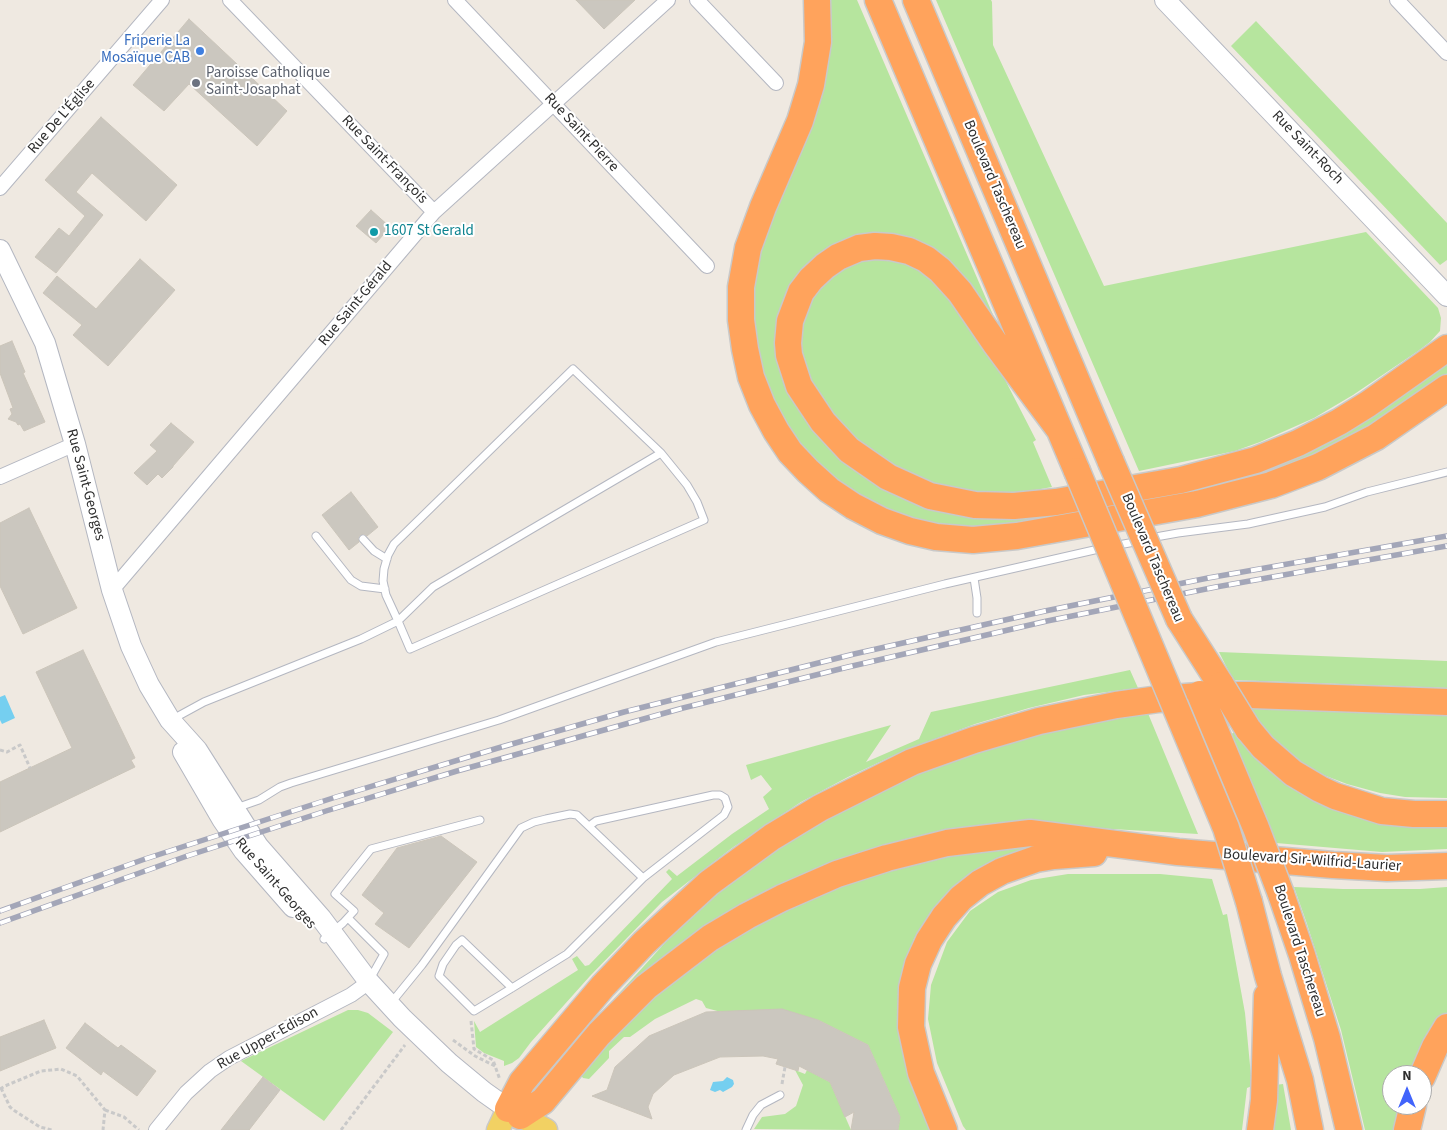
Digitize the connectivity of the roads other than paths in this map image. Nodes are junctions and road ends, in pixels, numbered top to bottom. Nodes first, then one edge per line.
1 (162, 0) edge
2 (230, 0) edge
3 (455, 0) edge
4 (668, 0) edge
5 (697, 0) edge
6 (817, 0) edge
7 (878, 0) edge
8 (916, 0) edge
9 (1165, 0) edge
10 (1397, 0) edge
11 (1447, 52) edge
12 (776, 83) dead end
13 (554, 104) junction
14 (0, 188) edge
15 (434, 212) junction
16 (3, 262) edge
17 (707, 266) dead end
18 (1447, 296) edge
19 (1447, 348) edge
20 (1447, 388) edge
21 (1059, 429) junction
22 (75, 444) junction
23 (661, 453) junction
24 (1447, 472) edge
25 (0, 477) edge
26 (316, 536) dead end
27 (363, 539) dead end
28 (387, 559) junction
29 (974, 578) junction
30 (385, 588) junction
31 (112, 590) junction
32 (977, 613) dead end
33 (1179, 619) junction
34 (398, 621) junction
35 (1447, 702) edge
36 (170, 720) junction
37 (227, 811) junction
38 (1447, 814) edge
39 (480, 820) dead end
40 (589, 826) junction
41 (1178, 852) junction
42 (1447, 866) edge
43 (643, 878) junction
44 (348, 918) junction
45 (328, 936) junction
46 (1268, 976) junction
47 (369, 982) junction
48 (512, 988) junction
49 (389, 1005) junction
50 (1447, 1027) edge
51 (1427, 1065) edge
52 (780, 1094) road end
53 (1411, 1115) edge
54 (507, 1121) edge
55 (156, 1130) edge
56 (546, 1130) edge
57 (746, 1130) edge
58 (944, 1130) edge
59 (1260, 1130) edge
60 (1310, 1130) edge
61 (1350, 1130) edge
62 (1407, 1130) edge

1 - 14 street, Rue De L'Église
2 - 15 street, Rue Saint-François
3 - 13 street, Rue Saint-Pierre
4 - 13 street, Rue Saint-Gérald
5 - 12 street
6 - 20 highway
7 - 21 highway
8 - 33 highway, Boulevard Taschereau, bridge
9 - 18 street, Rue Saint-Roch
10 - 11 street
13 - 15 street, Rue Saint-Gérald
13 - 17 street, Rue Saint-Pierre
15 - 31 street, Rue Saint-Gérald
16 - 22 street, Rue Saint-Georges
19 - 21 highway
21 - 46 highway, bridge
22 - 25 street
22 - 31 street, Rue Saint-Georges
23 - 28 lane
23 - 34 lane
23 - 34 lane
24 - 29 lane
26 - 30 lane
27 - 28 lane
28 - 30 lane
29 - 32 lane
29 - 37 lane
30 - 34 lane
31 - 36 street, Rue Saint-Georges
33 - 38 highway, bridge
33 - 61 highway, Boulevard Taschereau, bridge
34 - 36 lane
35 - 54 highway
36 - 37 street, Rue Saint-Georges
37 - 45 street, Rue Saint-Georges
39 - 44 lane
40 - 43 lane
40 - 43 lane
40 - 49 lane
41 - 42 highway, Boulevard Sir-Wilfrid-Laurier
41 - 54 highway
41 - 58 highway
43 - 48 lane
44 - 45 lane
44 - 47 lane
45 - 47 street, Rue Saint-Georges
46 - 59 highway
46 - 60 highway
47 - 49 street, Rue Saint-Georges
47 - 55 street, Rue Upper-Edison
48 - 48 lane
49 - 54 street, Rue Saint-Georges
50 - 51 highway
52 - 57 lane
53 - 62 highway
54 - 56 main road, Rue Saint-Georges

